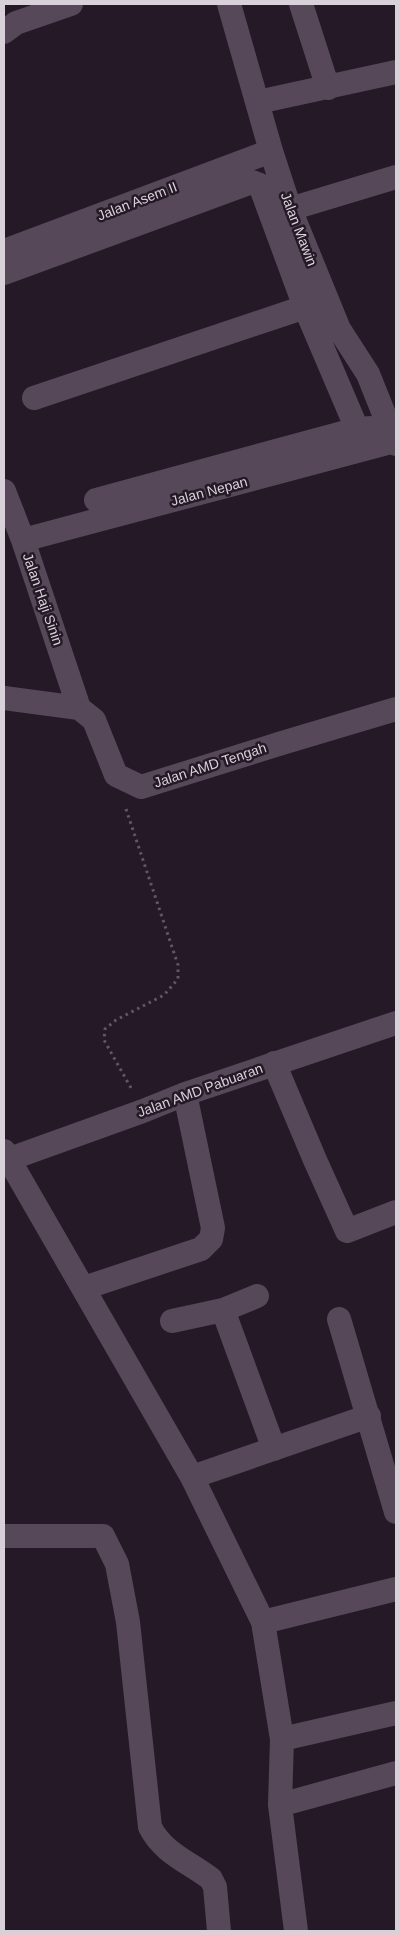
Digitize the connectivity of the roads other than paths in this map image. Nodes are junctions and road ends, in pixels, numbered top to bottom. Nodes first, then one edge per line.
1 (71, 4) edge
2 (229, 4) edge
3 (301, 4) edge
4 (4, 32) edge
5 (396, 72) edge
6 (328, 88) junction
7 (258, 102) junction
8 (271, 151) junction
9 (396, 177) edge
10 (290, 209) junction
11 (4, 252) edge
12 (4, 273) edge
13 (306, 307) junction
14 (34, 398) dead end
15 (357, 429) junction
16 (395, 439) edge
17 (4, 492) edge
18 (96, 500) dead end
19 (23, 540) junction
20 (4, 698) edge
21 (80, 708) junction
22 (396, 709) edge
23 (396, 1023) edge
24 (274, 1063) junction
25 (185, 1094) junction
26 (5, 1157) edge
27 (396, 1212) edge
28 (84, 1288) junction
29 (257, 1296) dead end
30 (224, 1310) junction
31 (339, 1319) dead end
32 (172, 1321) dead end
33 (369, 1416) junction
34 (274, 1449) junction
35 (192, 1477) junction
36 (392, 1481) edge
37 (396, 1512) edge
38 (4, 1536) edge
39 (396, 1589) edge
40 (263, 1622) junction
41 (396, 1713) edge
42 (282, 1739) junction
43 (396, 1774) edge
44 (280, 1805) junction
45 (219, 1931) edge
46 (296, 1931) edge

1 - 4 street
2 - 7 street, Jalan Mawin
3 - 6 street
5 - 6 street
6 - 7 street
7 - 8 street, Jalan Mawin
8 - 10 street, Jalan Mawin
8 - 11 street, Jalan Asem II
9 - 10 street
10 - 16 street, Jalan Mawin
12 - 13 street
13 - 14 street
13 - 15 street
15 - 16 street
15 - 18 street
16 - 19 street, Jalan Nepan
17 - 19 street, Jalan Haji Sinin
19 - 21 street, Jalan Haji Sinin
20 - 21 street
21 - 22 street, Jalan AMD Tengah
23 - 24 street, Jalan AMD Pabuaran
24 - 25 street, Jalan AMD Pabuaran
24 - 27 street
25 - 26 street, Jalan AMD Pabuaran
25 - 28 street
26 - 28 street
28 - 35 street
29 - 30 street
30 - 32 street
30 - 34 street
31 - 33 street
33 - 34 street
33 - 36 street
34 - 35 street
35 - 40 street
36 - 37 street
38 - 45 street
39 - 40 street
40 - 42 street
41 - 42 street
42 - 44 street
43 - 44 street
44 - 46 street

